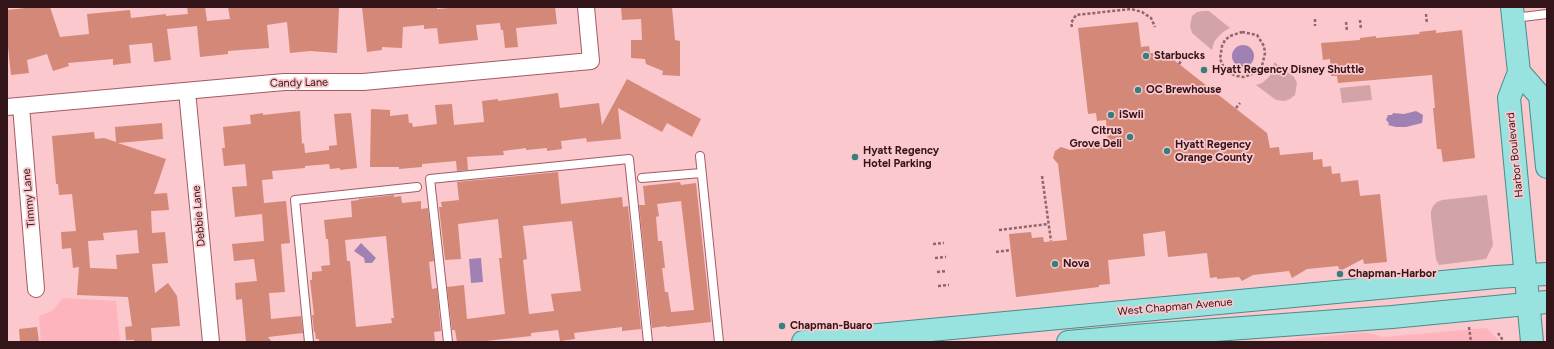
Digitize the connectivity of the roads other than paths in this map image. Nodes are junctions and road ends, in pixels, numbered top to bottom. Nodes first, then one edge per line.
1 (586, 7) edge
2 (1512, 13) edge
3 (1547, 14) edge
4 (1519, 72) junction
5 (187, 91) junction
6 (14, 107) edge
7 (700, 156) dead end
8 (1546, 157) edge
9 (702, 173) junction
10 (642, 178) dead end
11 (416, 187) dead end
12 (1537, 275) edge
13 (36, 289) dead end
14 (1538, 303) edge
15 (1145, 310) junction
16 (1148, 340) edge
17 (211, 342) edge
18 (309, 342) edge
19 (448, 342) edge
20 (648, 342) edge
21 (719, 342) edge
22 (803, 342) edge
23 (1068, 342) edge
24 (1532, 342) edge

1 - 5 street, Candy Lane
2 - 3 lane
2 - 4 main road
4 - 8 main road
4 - 12 main road, Harbor Boulevard
5 - 6 street, Candy Lane
5 - 17 street, Debbie Lane
6 - 13 street, Timmy Lane
7 - 9 lane
9 - 10 lane
9 - 21 lane
11 - 18 lane
12 - 14 main road, Harbor Boulevard
12 - 15 main road, West Chapman Avenue
14 - 16 main road
14 - 24 main road, Harbor Boulevard
15 - 16 street
15 - 22 main road, West Chapman Avenue
16 - 23 main road
19 - 20 lane

